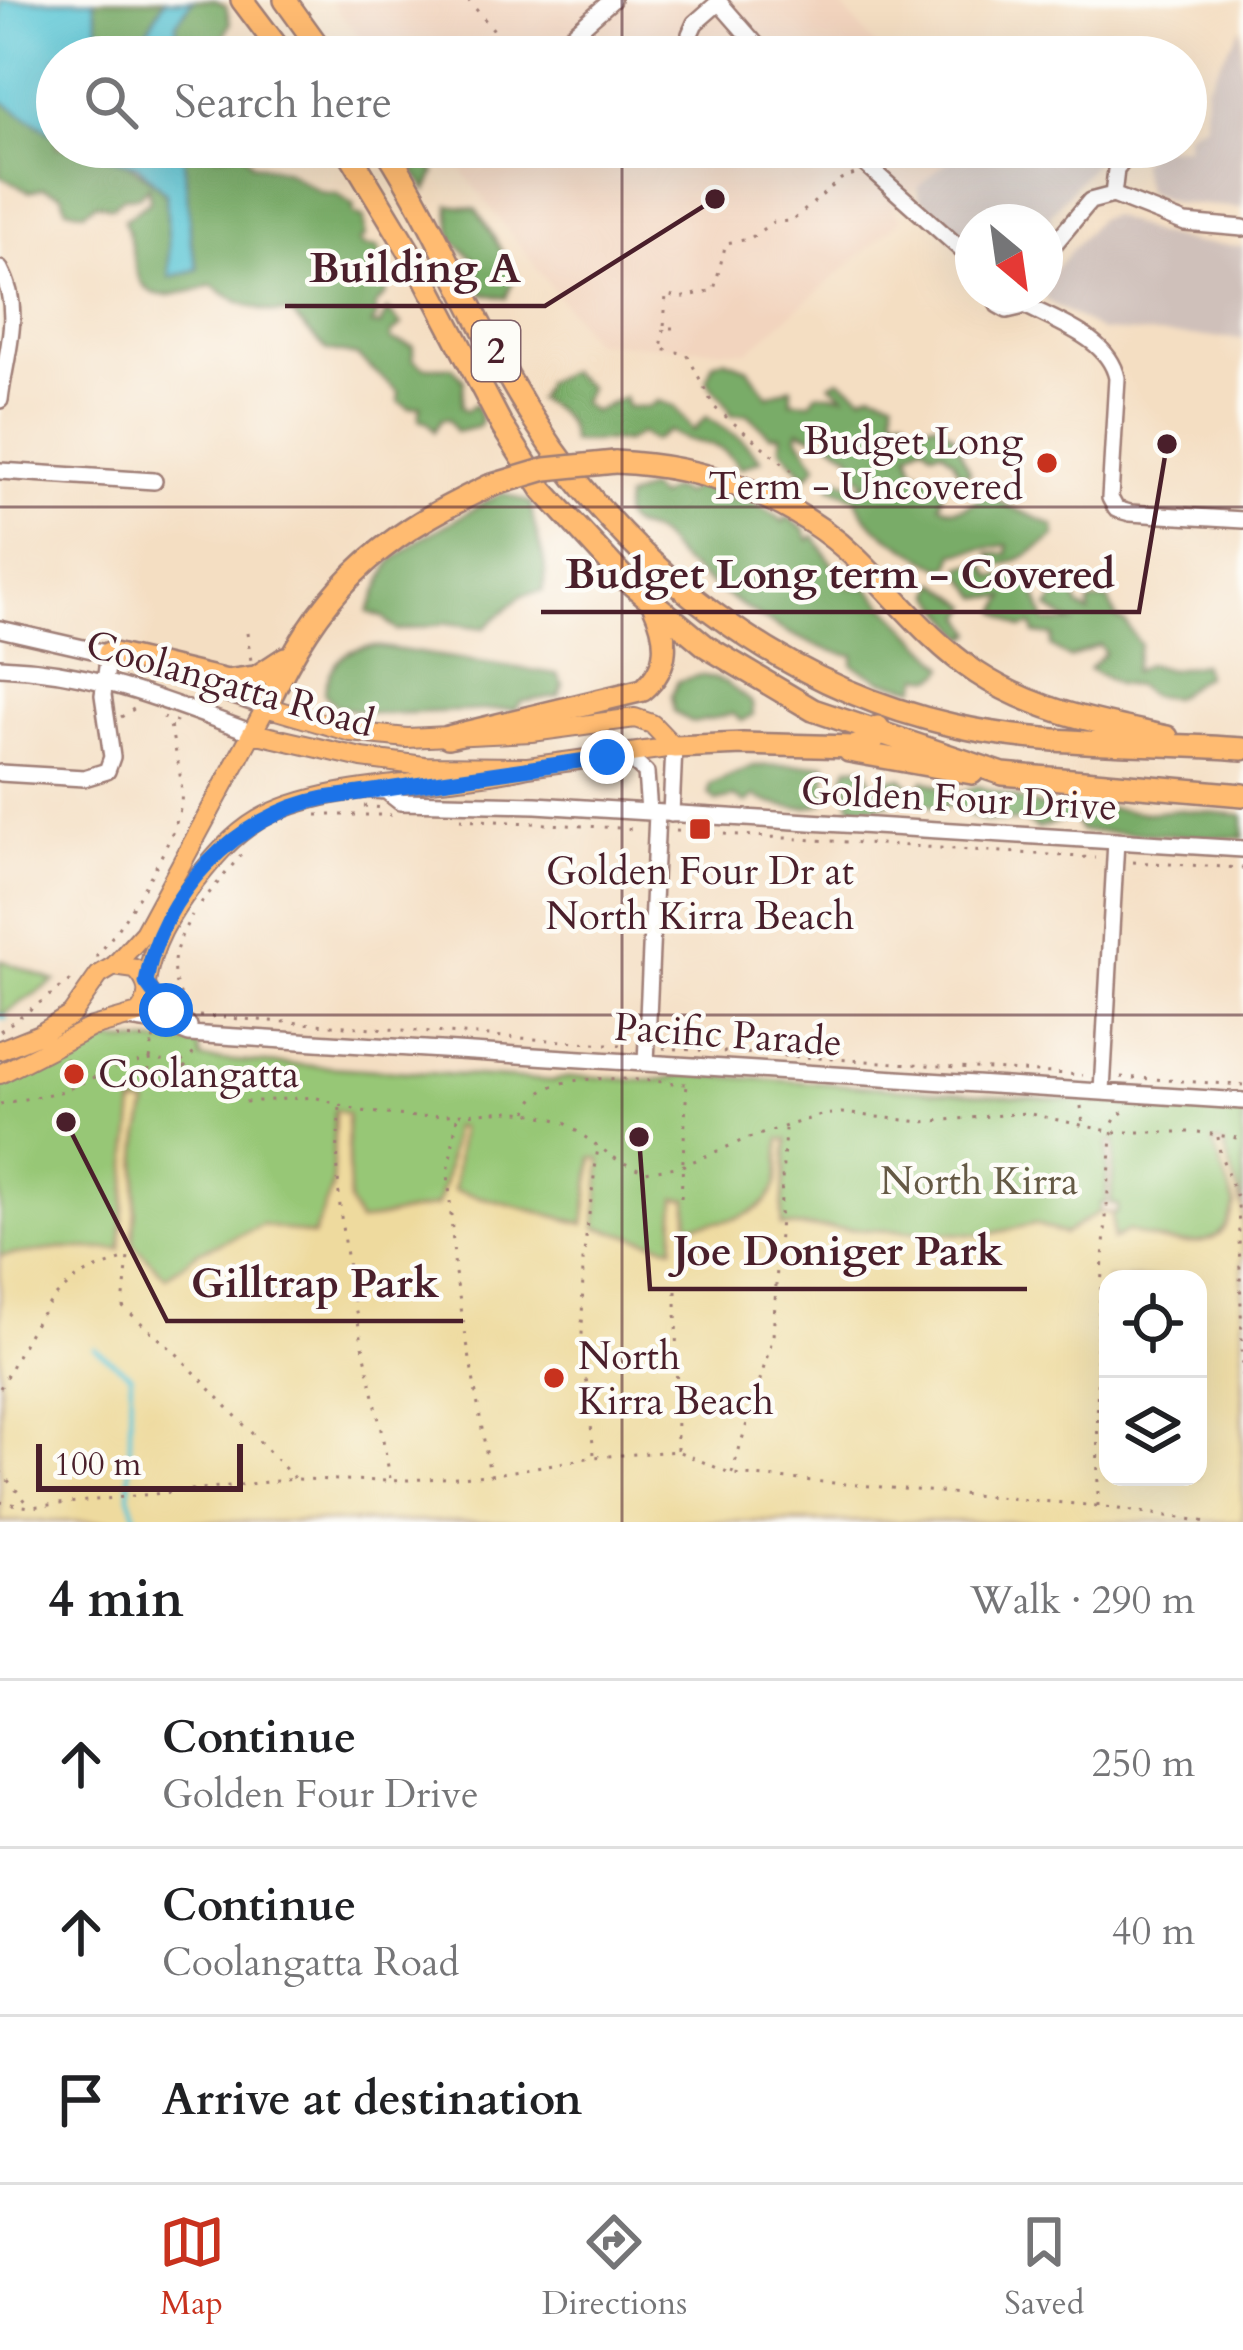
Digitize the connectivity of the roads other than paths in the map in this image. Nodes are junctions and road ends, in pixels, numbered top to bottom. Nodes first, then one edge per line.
1 (242, 0) edge
2 (285, 0) edge
3 (611, 0) edge
4 (718, 1) edge
5 (690, 34) dead end
6 (269, 36) edge
7 (311, 36) edge
8 (571, 36) edge
9 (749, 36) edge
10 (359, 168) edge
11 (397, 168) edge
12 (870, 168) edge
13 (1118, 168) edge
14 (1113, 195) junction
15 (1243, 228) edge
16 (1063, 233) edge
17 (955, 244) edge
18 (0, 269) edge
19 (1045, 312) edge
20 (0, 314) edge
21 (0, 382) edge
22 (0, 396) edge
23 (0, 471) edge
24 (154, 481) dead end
25 (1243, 520) edge
26 (652, 604) junction
27 (0, 629) edge
28 (292, 652) junction
29 (109, 653) junction
30 (0, 667) edge
31 (819, 676) junction
32 (103, 679) junction
33 (266, 707) junction
34 (253, 733) junction
35 (878, 734) junction
36 (448, 737) junction
37 (804, 746) junction
38 (674, 747) junction
39 (1212, 747) junction
40 (1243, 749) edge
41 (607, 757) junction
42 (528, 767) junction
43 (0, 772) edge
44 (1003, 774) junction
45 (451, 781) junction
46 (374, 790) junction
47 (1243, 795) edge
48 (427, 803) junction
49 (663, 818) junction
50 (1116, 842) junction
51 (1243, 849) edge
52 (106, 960) junction
53 (87, 980) junction
54 (147, 985) junction
55 (118, 1025) junction
56 (204, 1041) junction
57 (0, 1050) edge
58 (646, 1063) junction
59 (0, 1074) edge
60 (1102, 1091) junction
61 (1243, 1102) edge

1 - 6 highway
2 - 7 highway
3 - 8 street
4 - 5 street
4 - 9 street
10 - 26 highway, 2
11 - 31 highway, 2
12 - 17 street
13 - 14 street
14 - 15 street
14 - 16 street
18 - 20 street
18 - 22 street
19 - 25 street
21 - 22 street
23 - 24 street
26 - 35 highway, 2
26 - 36 highway
27 - 29 street, Coolangatta Road
28 - 29 highway
28 - 33 highway
28 - 39 highway, bridge
29 - 32 street
29 - 33 street, Coolangatta Road
30 - 32 street, Coolangatta Road
31 - 35 highway
31 - 39 highway, 2
32 - 34 street, Coolangatta Road
32 - 43 street
33 - 34 main road
33 - 36 main road, Coolangatta Road
34 - 42 main road, Coolangatta Road
34 - 52 main road
35 - 37 highway
35 - 44 highway, 2
36 - 38 main road, Coolangatta Road
37 - 38 highway
37 - 44 highway
38 - 41 main road, Coolangatta Road
38 - 49 street
39 - 40 highway, 2
41 - 42 main road, Coolangatta Road
41 - 49 street
42 - 45 main road
44 - 47 highway, 2
45 - 46 main road
45 - 48 street
46 - 48 street, Golden Four Drive
46 - 54 main road
48 - 49 street, Golden Four Drive
49 - 50 street, Golden Four Drive
49 - 58 street
50 - 51 street, Golden Four Drive
50 - 60 street
52 - 53 main road
52 - 54 main road
53 - 55 main road
53 - 57 main road
54 - 55 main road
54 - 56 street
55 - 56 street, Pacific Parade
55 - 59 main road
56 - 58 street, Pacific Parade
58 - 60 street, Pacific Parade
60 - 61 street, Pacific Parade

